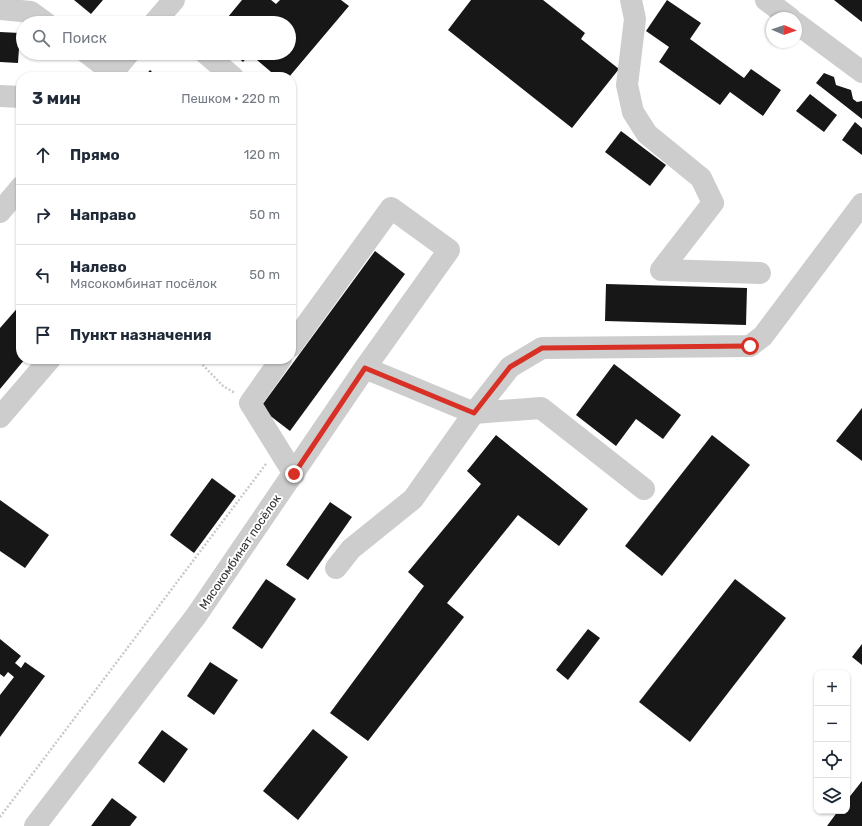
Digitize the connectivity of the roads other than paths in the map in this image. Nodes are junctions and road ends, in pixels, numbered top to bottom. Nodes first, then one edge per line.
1 (631, 0) edge
2 (766, 0) edge
3 (0, 9) edge
4 (782, 12) edge
5 (36, 16) edge
6 (802, 27) edge
7 (95, 60) edge
8 (123, 60) edge
9 (213, 60) edge
10 (109, 72) edge
11 (113, 72) edge
12 (227, 72) edge
13 (862, 72) edge
14 (0, 96) edge
15 (16, 97) edge
16 (16, 194) edge
17 (862, 204) edge
18 (0, 212) edge
19 (760, 273) dead end
20 (296, 339) edge
21 (46, 364) edge
22 (277, 364) edge
23 (365, 368) junction
24 (474, 413) junction
25 (0, 417) edge
26 (294, 474) junction
27 (644, 489) dead end
28 (336, 568) dead end
29 (34, 826) edge

1 - 19 street
2 - 4 street
3 - 5 street
6 - 13 street
7 - 10 street
8 - 11 street
9 - 12 street
14 - 15 street
16 - 18 street
17 - 24 street
20 - 23 street, Мясокомбинат посёлок
21 - 25 street
22 - 26 street
23 - 24 street
23 - 26 street, Мясокомбинат посёлок
24 - 27 street
24 - 28 street
26 - 29 street, Мясокомбинат посёлок

